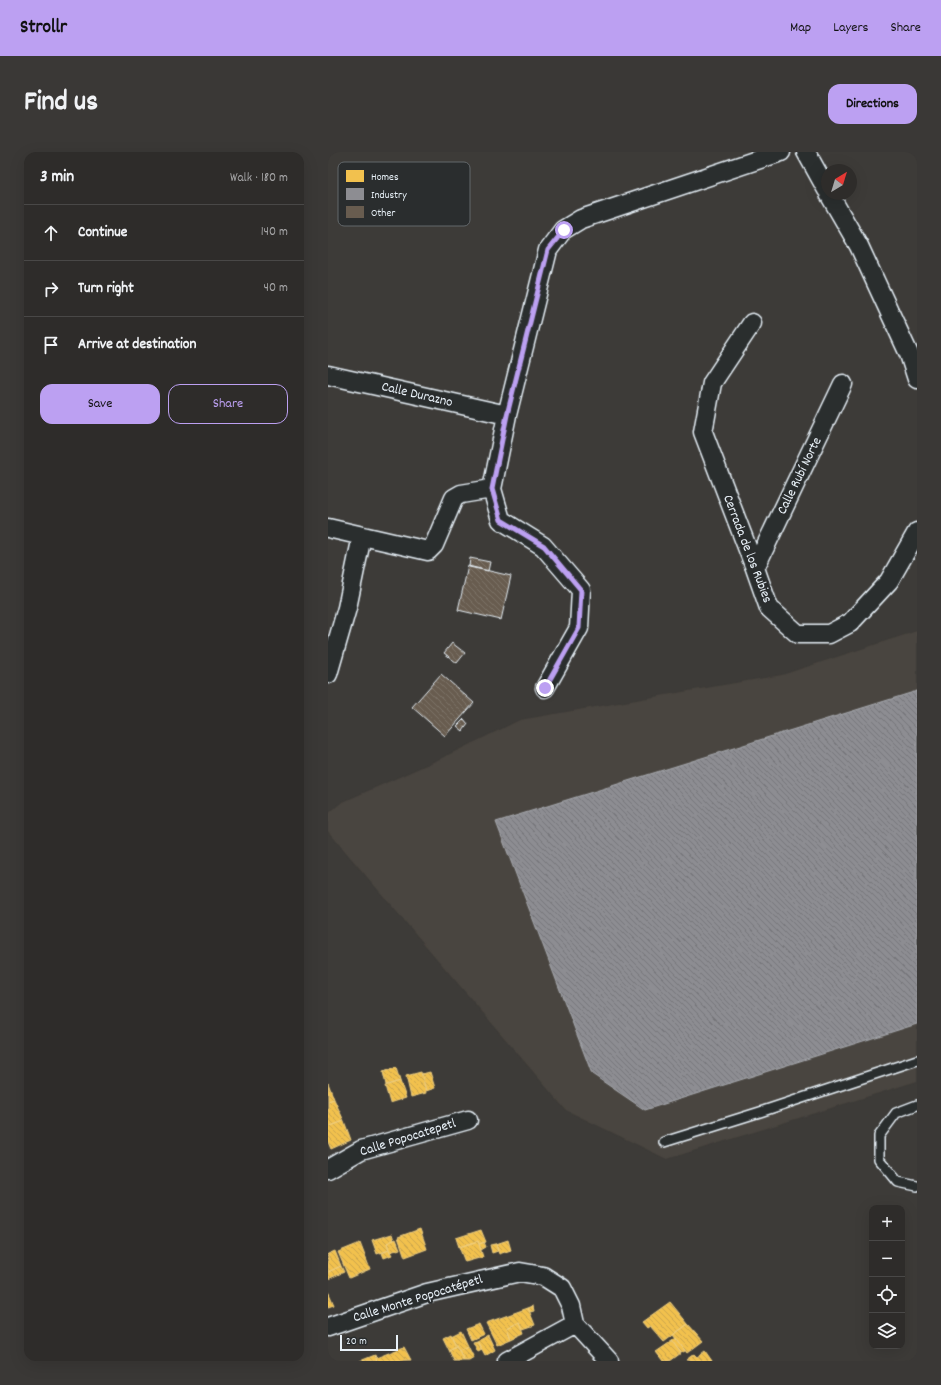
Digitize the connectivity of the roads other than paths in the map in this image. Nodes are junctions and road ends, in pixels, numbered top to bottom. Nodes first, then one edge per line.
1 (781, 152) edge
2 (806, 152) edge
3 (821, 179) edge
4 (832, 200) edge
5 (752, 323) dead end
6 (328, 375) edge
7 (917, 379) edge
8 (843, 384) dead end
9 (507, 415) junction
10 (492, 489) junction
11 (328, 528) edge
12 (917, 532) edge
13 (362, 536) junction
14 (755, 568) junction
15 (328, 674) edge
16 (545, 688) dead end
17 (917, 1060) edge
18 (917, 1105) edge
19 (468, 1120) dead end
20 (664, 1142) dead end
21 (328, 1169) edge
22 (917, 1186) edge
23 (575, 1324) junction
24 (328, 1327) edge
25 (507, 1361) edge
26 (609, 1361) edge

1 - 9 street
2 - 3 street
4 - 7 street
5 - 14 street, Cerrada de los Rubies
6 - 9 street, Calle Durazno
8 - 14 street, Calle Rubí Norte
9 - 10 street
10 - 13 street
10 - 16 street
11 - 13 street
12 - 14 street, Cerrada de los Rubies
13 - 15 street
17 - 20 lane
18 - 22 lane
19 - 21 street, Calle Popocatepetl
23 - 24 street, Calle Monte Popocatépetl
23 - 25 street
23 - 26 street

